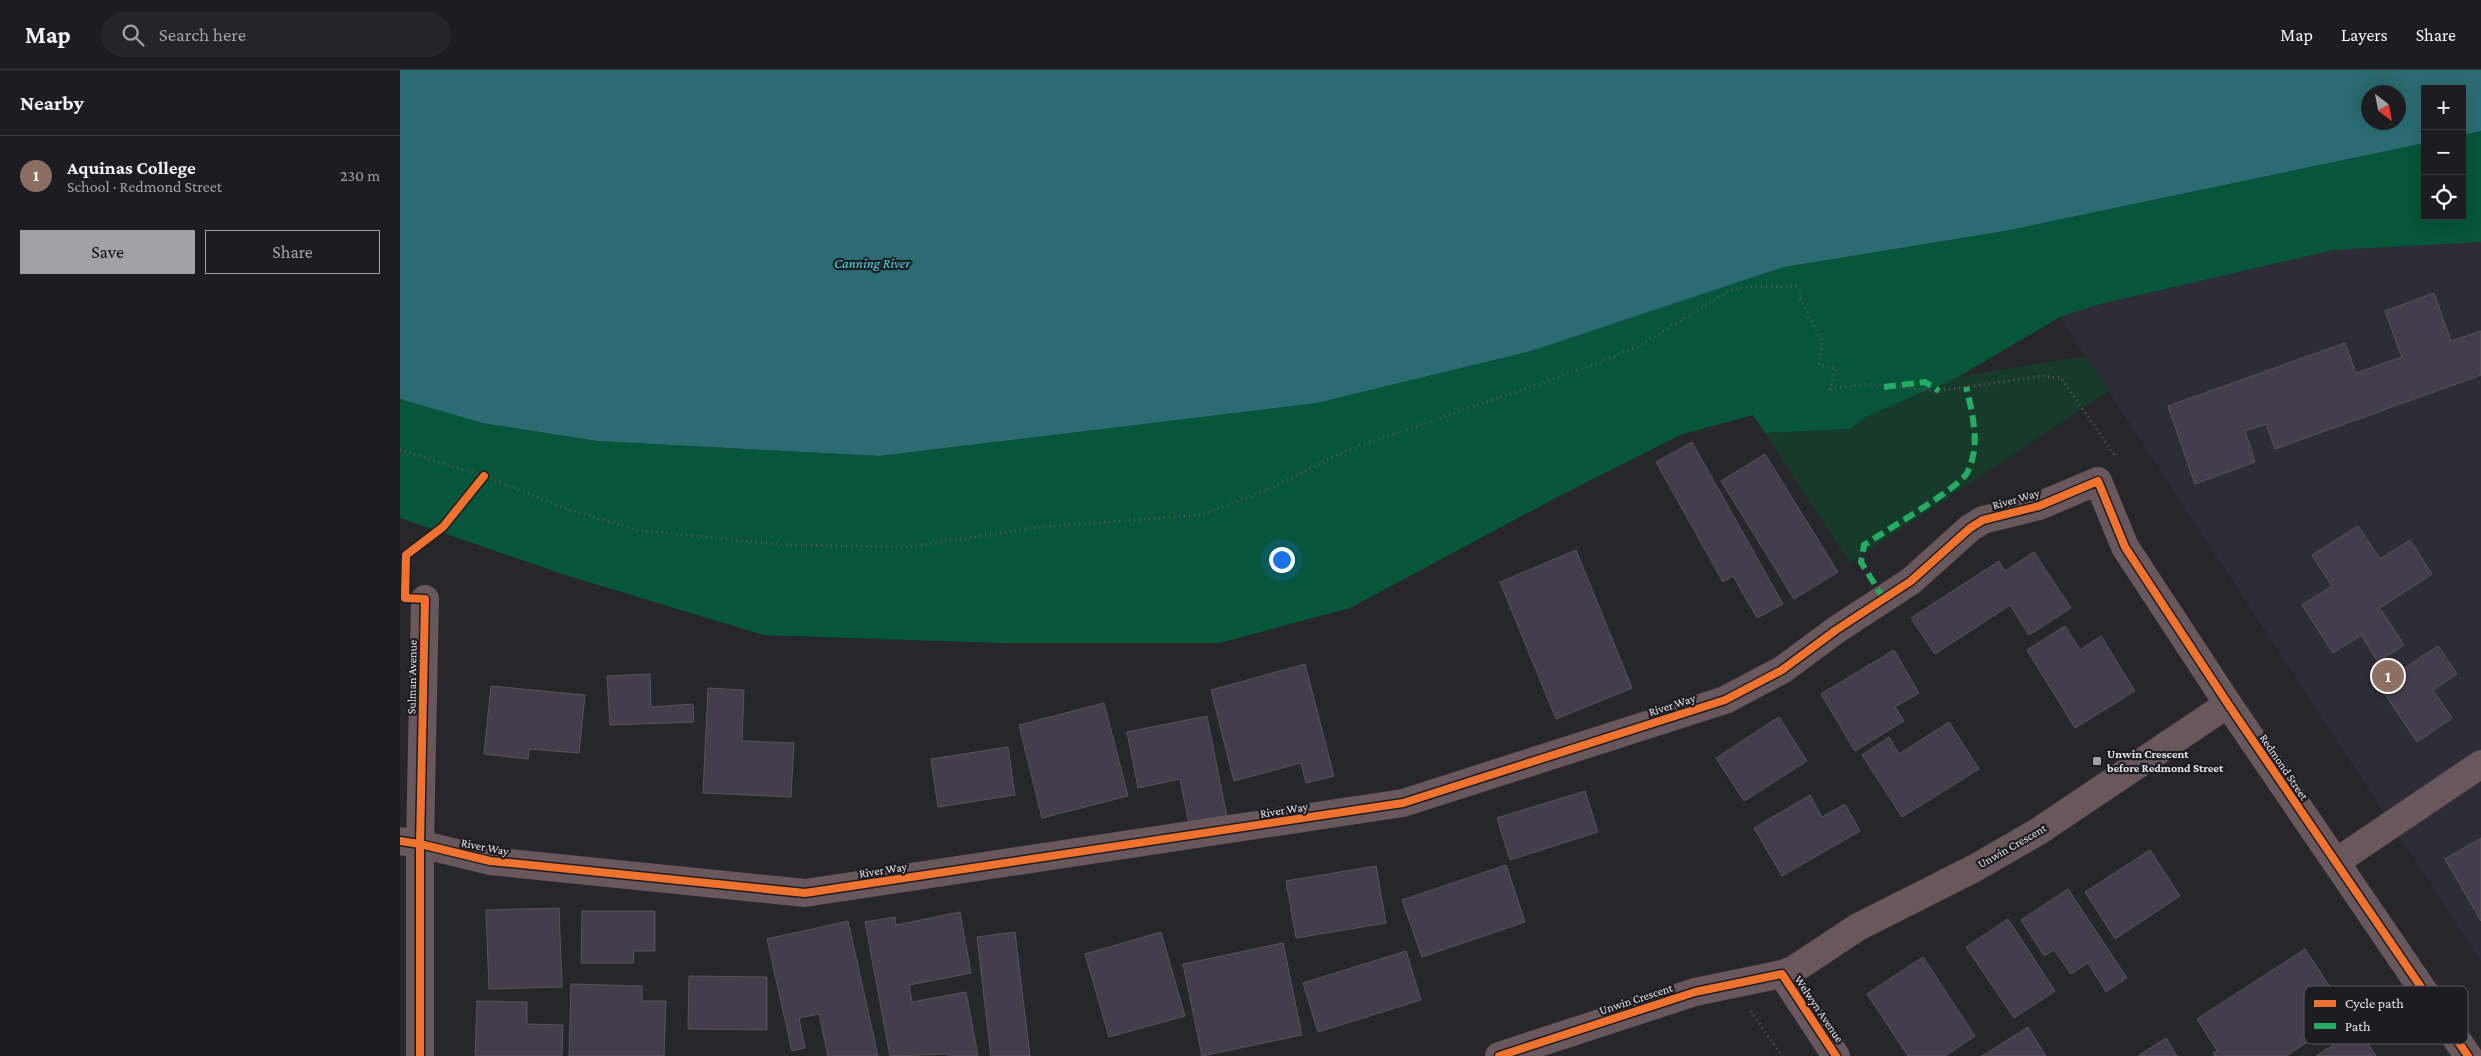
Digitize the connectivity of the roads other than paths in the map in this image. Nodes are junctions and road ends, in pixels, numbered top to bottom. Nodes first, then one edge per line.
1 (2098, 481) joint
2 (426, 599) dead end
3 (2228, 704) junction
4 (2481, 764) edge
5 (410, 842) edge
6 (2336, 862) junction
7 (1782, 974) junction
8 (2420, 986) edge
9 (2460, 1044) edge
10 (420, 1056) edge
11 (1499, 1056) edge
12 (1836, 1056) edge
13 (2468, 1056) edge

1 - 3 street, Redmond Street
1 - 5 street, River Way
2 - 5 street, Sulman Avenue
3 - 6 street, Redmond Street
3 - 7 street, Unwin Crescent
4 - 6 street
5 - 10 street, Sulman Avenue
6 - 8 street, Redmond Street
7 - 11 street, Unwin Crescent
7 - 12 street, Welwyn Avenue
9 - 13 street, Redmond Street

